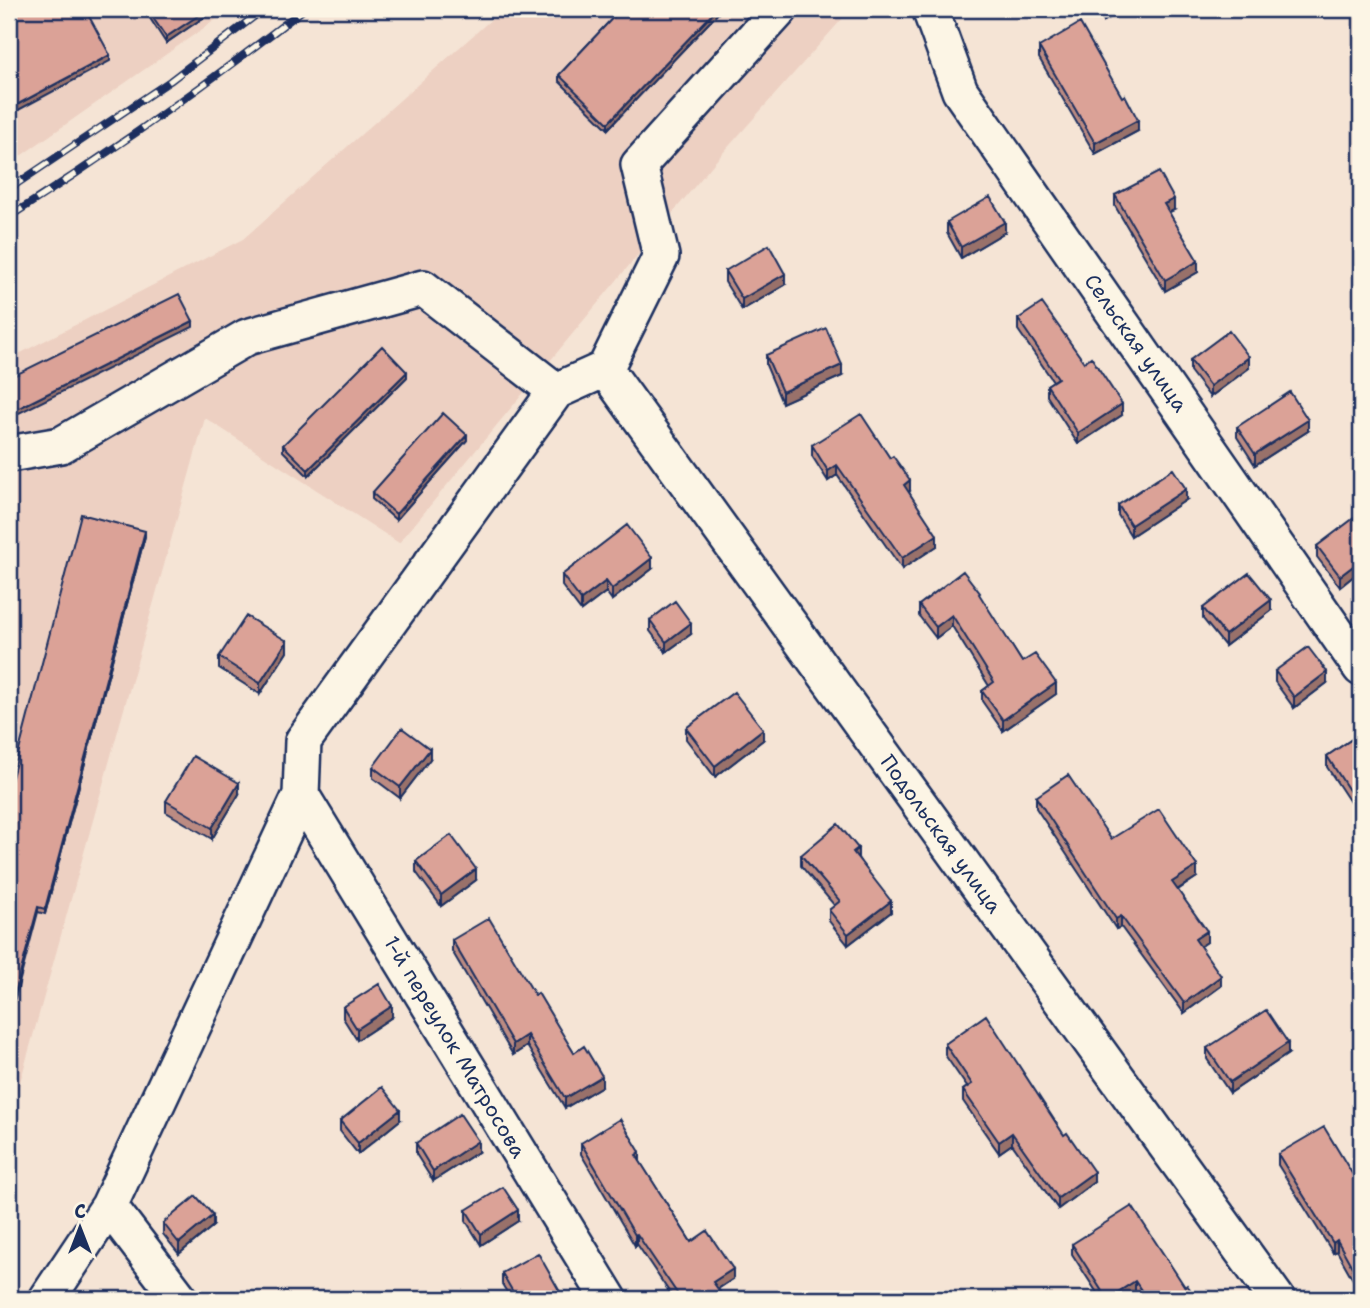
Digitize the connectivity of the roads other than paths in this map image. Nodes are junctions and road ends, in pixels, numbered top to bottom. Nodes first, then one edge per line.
1 (780, 9) edge
2 (930, 9) edge
3 (605, 369) junction
4 (556, 391) junction
5 (9, 454) edge
6 (1361, 668) edge
7 (301, 795) junction
8 (109, 1206) junction
9 (47, 1299) edge
10 (180, 1299) edge
11 (608, 1299) edge
12 (1277, 1299) edge

1 - 3 street
2 - 6 street, Сельская улица
3 - 4 street
3 - 12 street, Подольская улица
4 - 5 street
4 - 7 street
7 - 8 street
7 - 11 street, 1-й переулок Матросова
8 - 9 street
8 - 10 street

